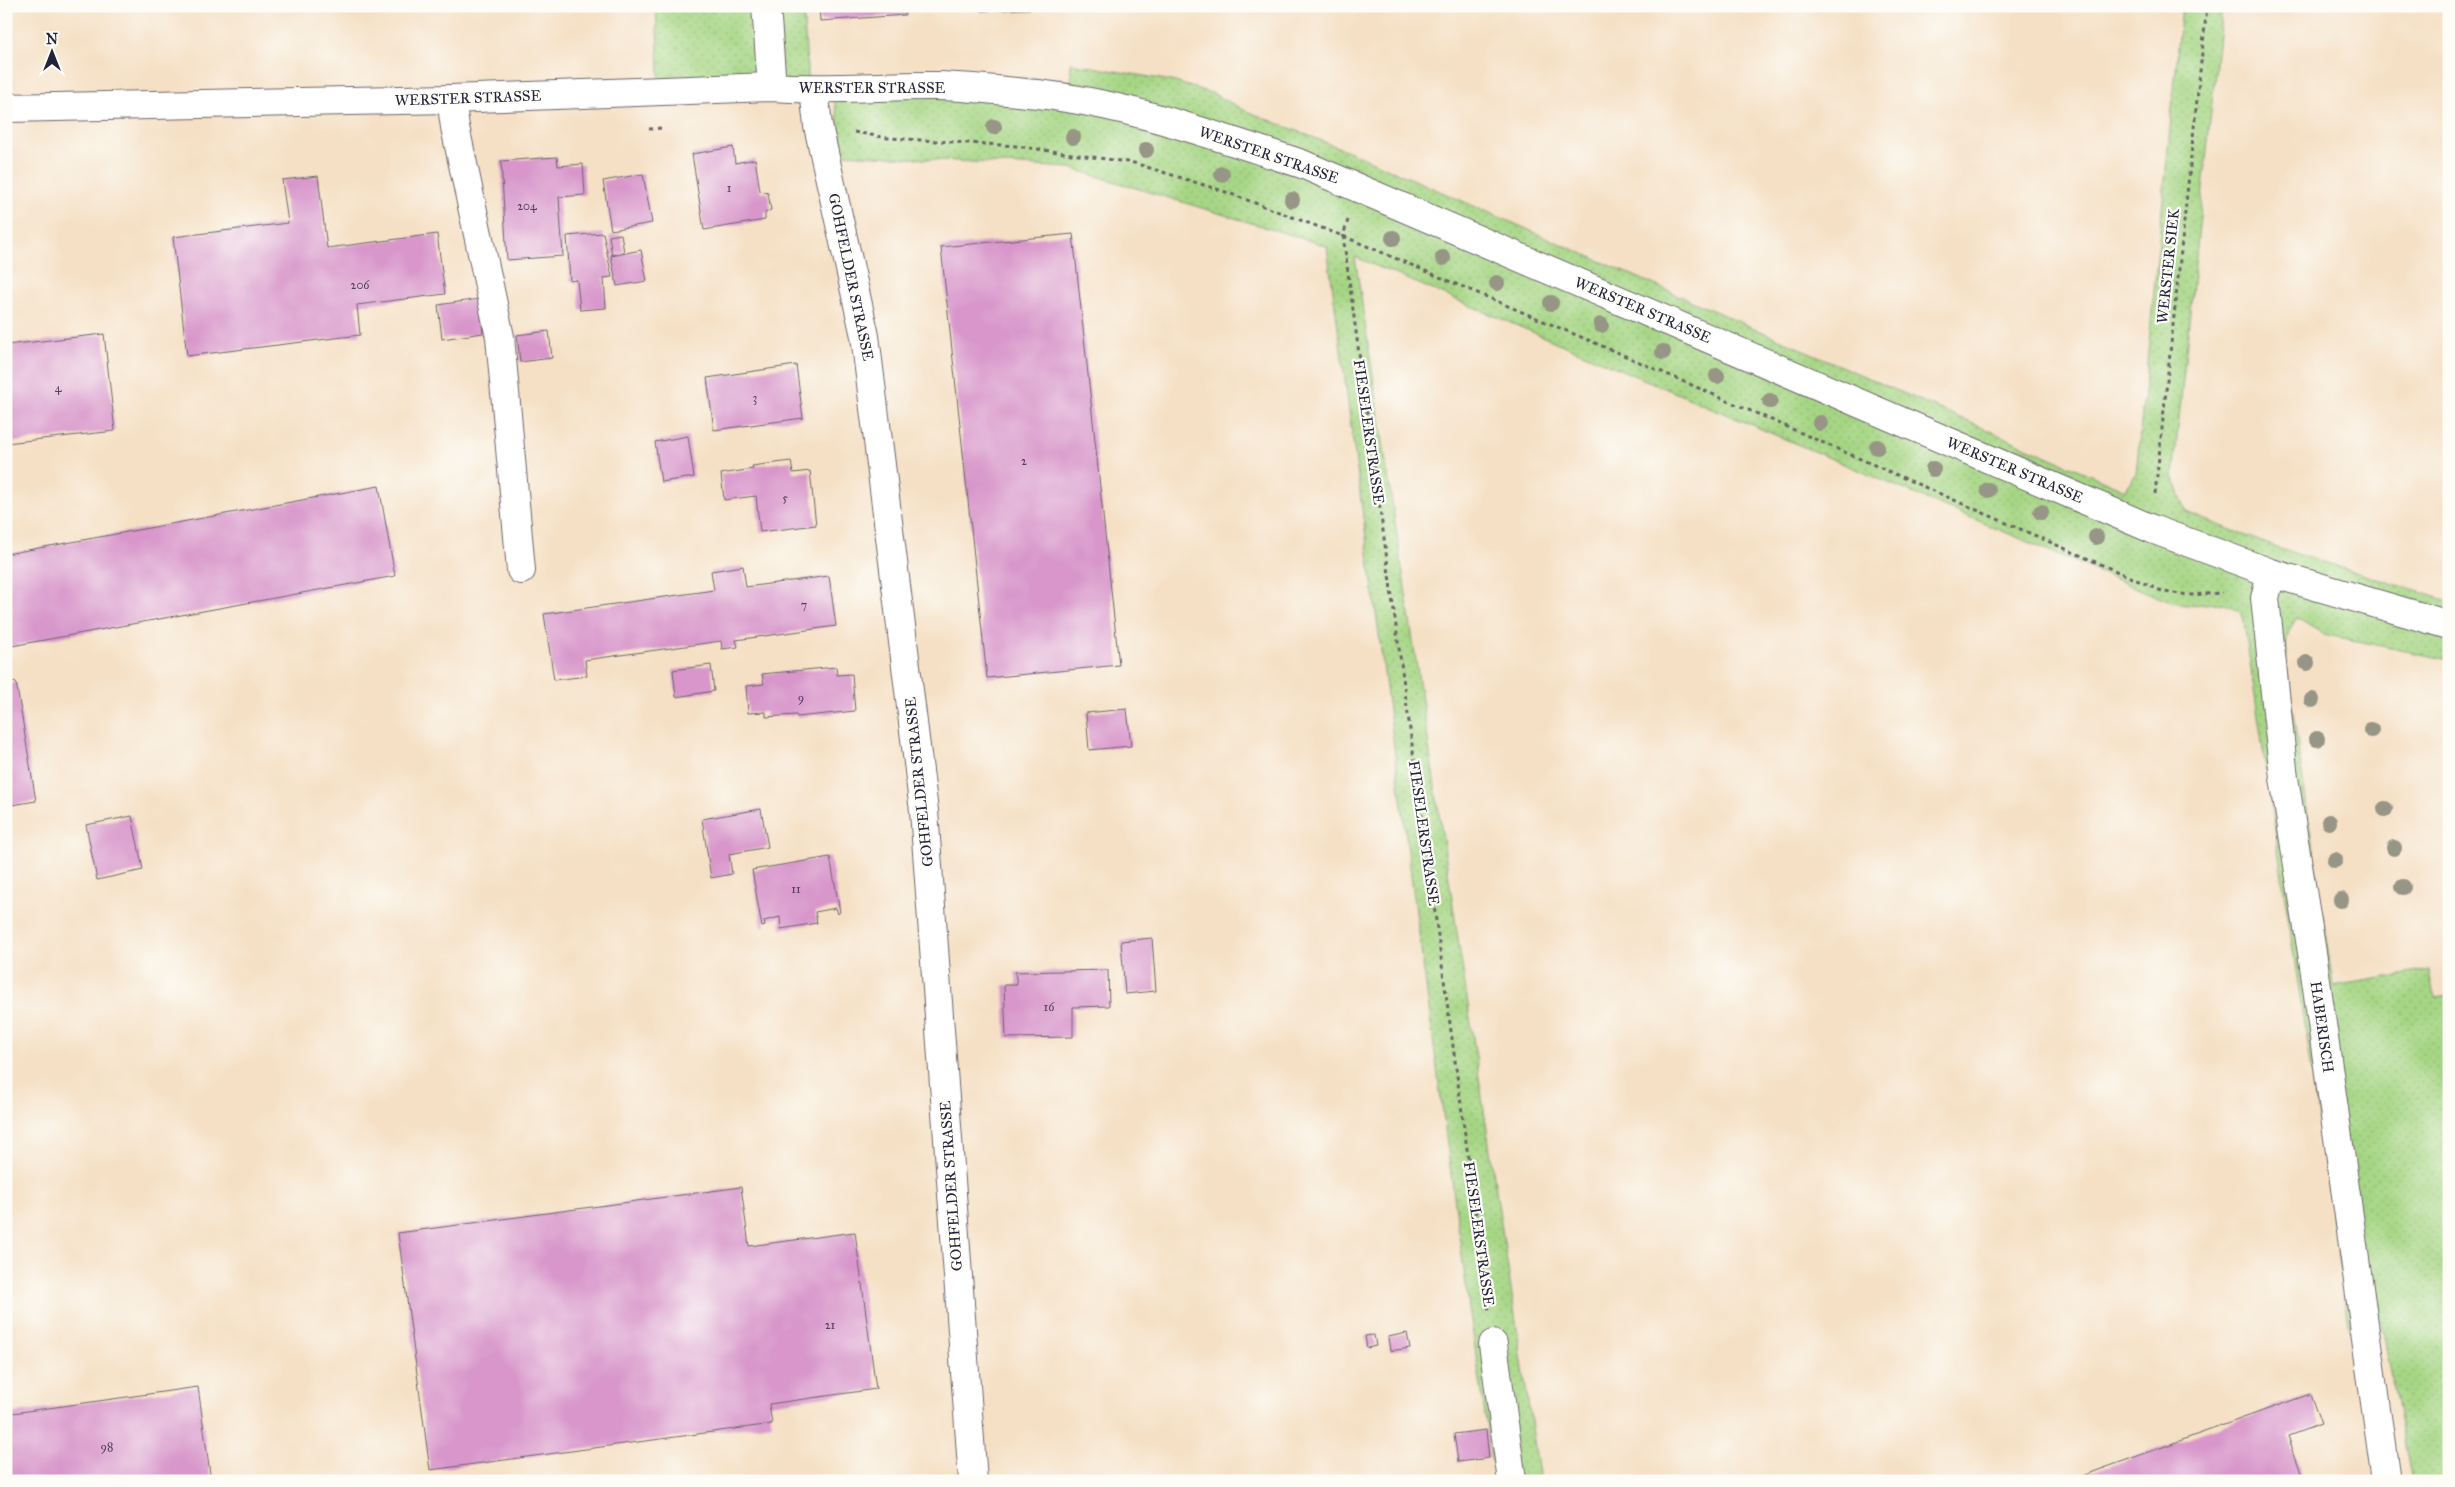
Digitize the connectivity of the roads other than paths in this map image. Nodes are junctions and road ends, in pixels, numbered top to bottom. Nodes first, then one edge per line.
1 (766, 6) edge
2 (772, 87) junction
3 (814, 90) junction
4 (451, 99) junction
5 (6, 108) edge
6 (521, 570) dead end
7 (2268, 586) junction
8 (2449, 625) edge
9 (1493, 1344) road end
10 (973, 1481) edge
11 (1512, 1481) edge
12 (2386, 1481) edge

1 - 2 main road
2 - 3 main road, WERSTER STRASSE
2 - 4 main road, WERSTER STRASSE
3 - 7 main road, WERSTER STRASSE
3 - 10 main road, GOHFELDER STRASSE
4 - 5 main road, WERSTER STRASSE
4 - 6 main road
7 - 8 main road, WERSTER STRASSE
7 - 12 main road, HABERISCH
9 - 11 main road

